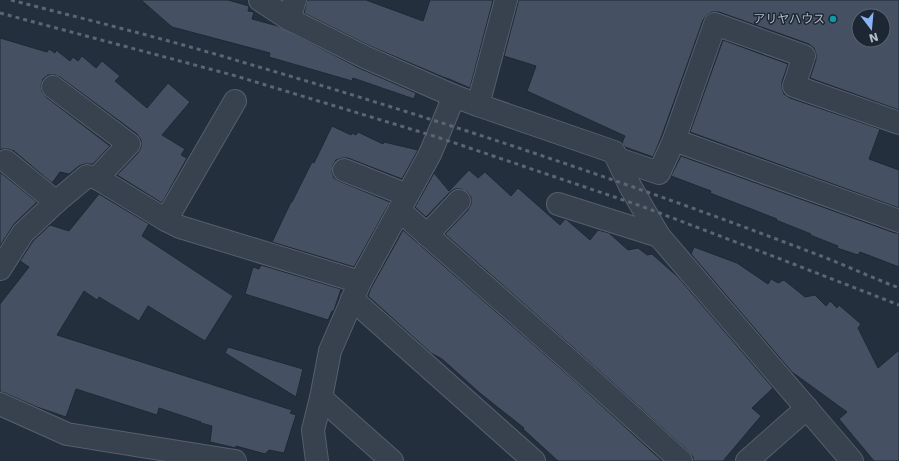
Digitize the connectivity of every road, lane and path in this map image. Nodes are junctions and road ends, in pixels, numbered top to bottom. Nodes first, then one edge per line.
1 (260, 0) edge
2 (506, 0) edge
3 (292, 10) edge
4 (53, 87) dead end
5 (454, 96) junction
6 (235, 101) dead end
7 (478, 105) junction
8 (899, 123) edge
9 (674, 140) junction
10 (618, 159) junction
11 (6, 161) dead end
12 (344, 170) dead end
13 (97, 178) junction
14 (459, 201) dead end
15 (56, 202) junction
16 (403, 203) junction
17 (558, 204) dead end
18 (166, 220) junction
19 (899, 221) edge
20 (427, 235) junction
21 (659, 236) junction
22 (0, 269) edge
23 (356, 291) junction
24 (321, 398) junction
25 (0, 404) edge
26 (807, 408) junction
27 (235, 461) edge
28 (317, 461) edge
29 (392, 461) edge
30 (534, 461) edge
31 (681, 461) edge
32 (747, 461) edge
33 (852, 461) edge

1 - 3 street
2 - 7 street
3 - 5 street
4 - 13 street
5 - 7 street
5 - 16 street
6 - 18 street
7 - 10 street
8 - 9 street
9 - 10 street
9 - 19 street
10 - 21 street
11 - 15 street
12 - 16 street
13 - 15 street
13 - 18 street
14 - 20 street
15 - 22 street
16 - 20 street
16 - 23 street
17 - 21 street
18 - 23 street
20 - 31 street
21 - 26 street
23 - 24 street
23 - 30 street
24 - 28 street
24 - 29 street
25 - 27 street
26 - 32 street
26 - 33 street

